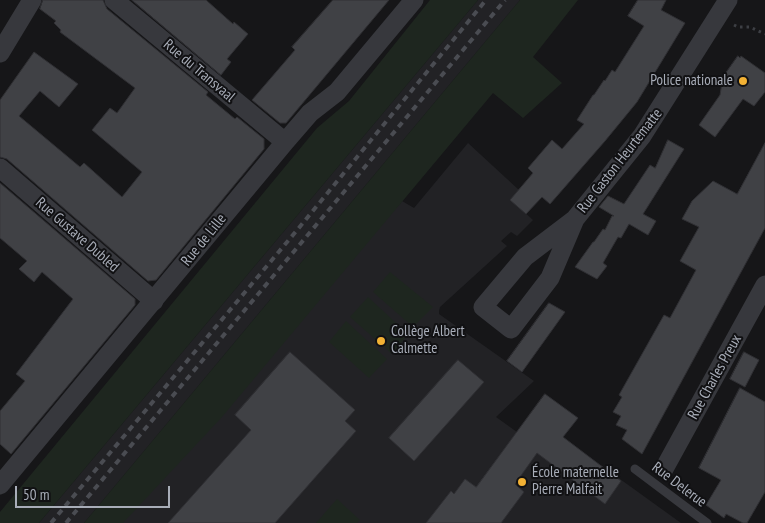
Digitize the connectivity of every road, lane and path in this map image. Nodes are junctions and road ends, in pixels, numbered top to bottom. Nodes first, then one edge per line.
1 (32, 0) edge
2 (114, 0) edge
3 (414, 0) edge
4 (728, 0) edge
5 (717, 18) junction
6 (765, 34) edge
7 (0, 53) edge
8 (285, 142) junction
9 (0, 168) edge
10 (575, 219) junction
11 (765, 285) edge
12 (154, 301) junction
13 (635, 469) dead end
14 (664, 469) dead end
15 (0, 485) edge
16 (707, 523) edge

1 - 7 street
2 - 8 street, Rue du Transvaal
3 - 8 street, Rue de Lille
4 - 5 street, Rue Gaston Heurtematte
5 - 6 path
5 - 10 street, Rue Gaston Heurtematte
8 - 12 street, Rue de Lille
9 - 12 street, Rue Gustave Dubled
10 - 10 street, Rue Gaston Heurtematte
11 - 14 street, Rue Charles Preux
12 - 15 street, Rue de Lille
13 - 16 lane, Rue Delerue

